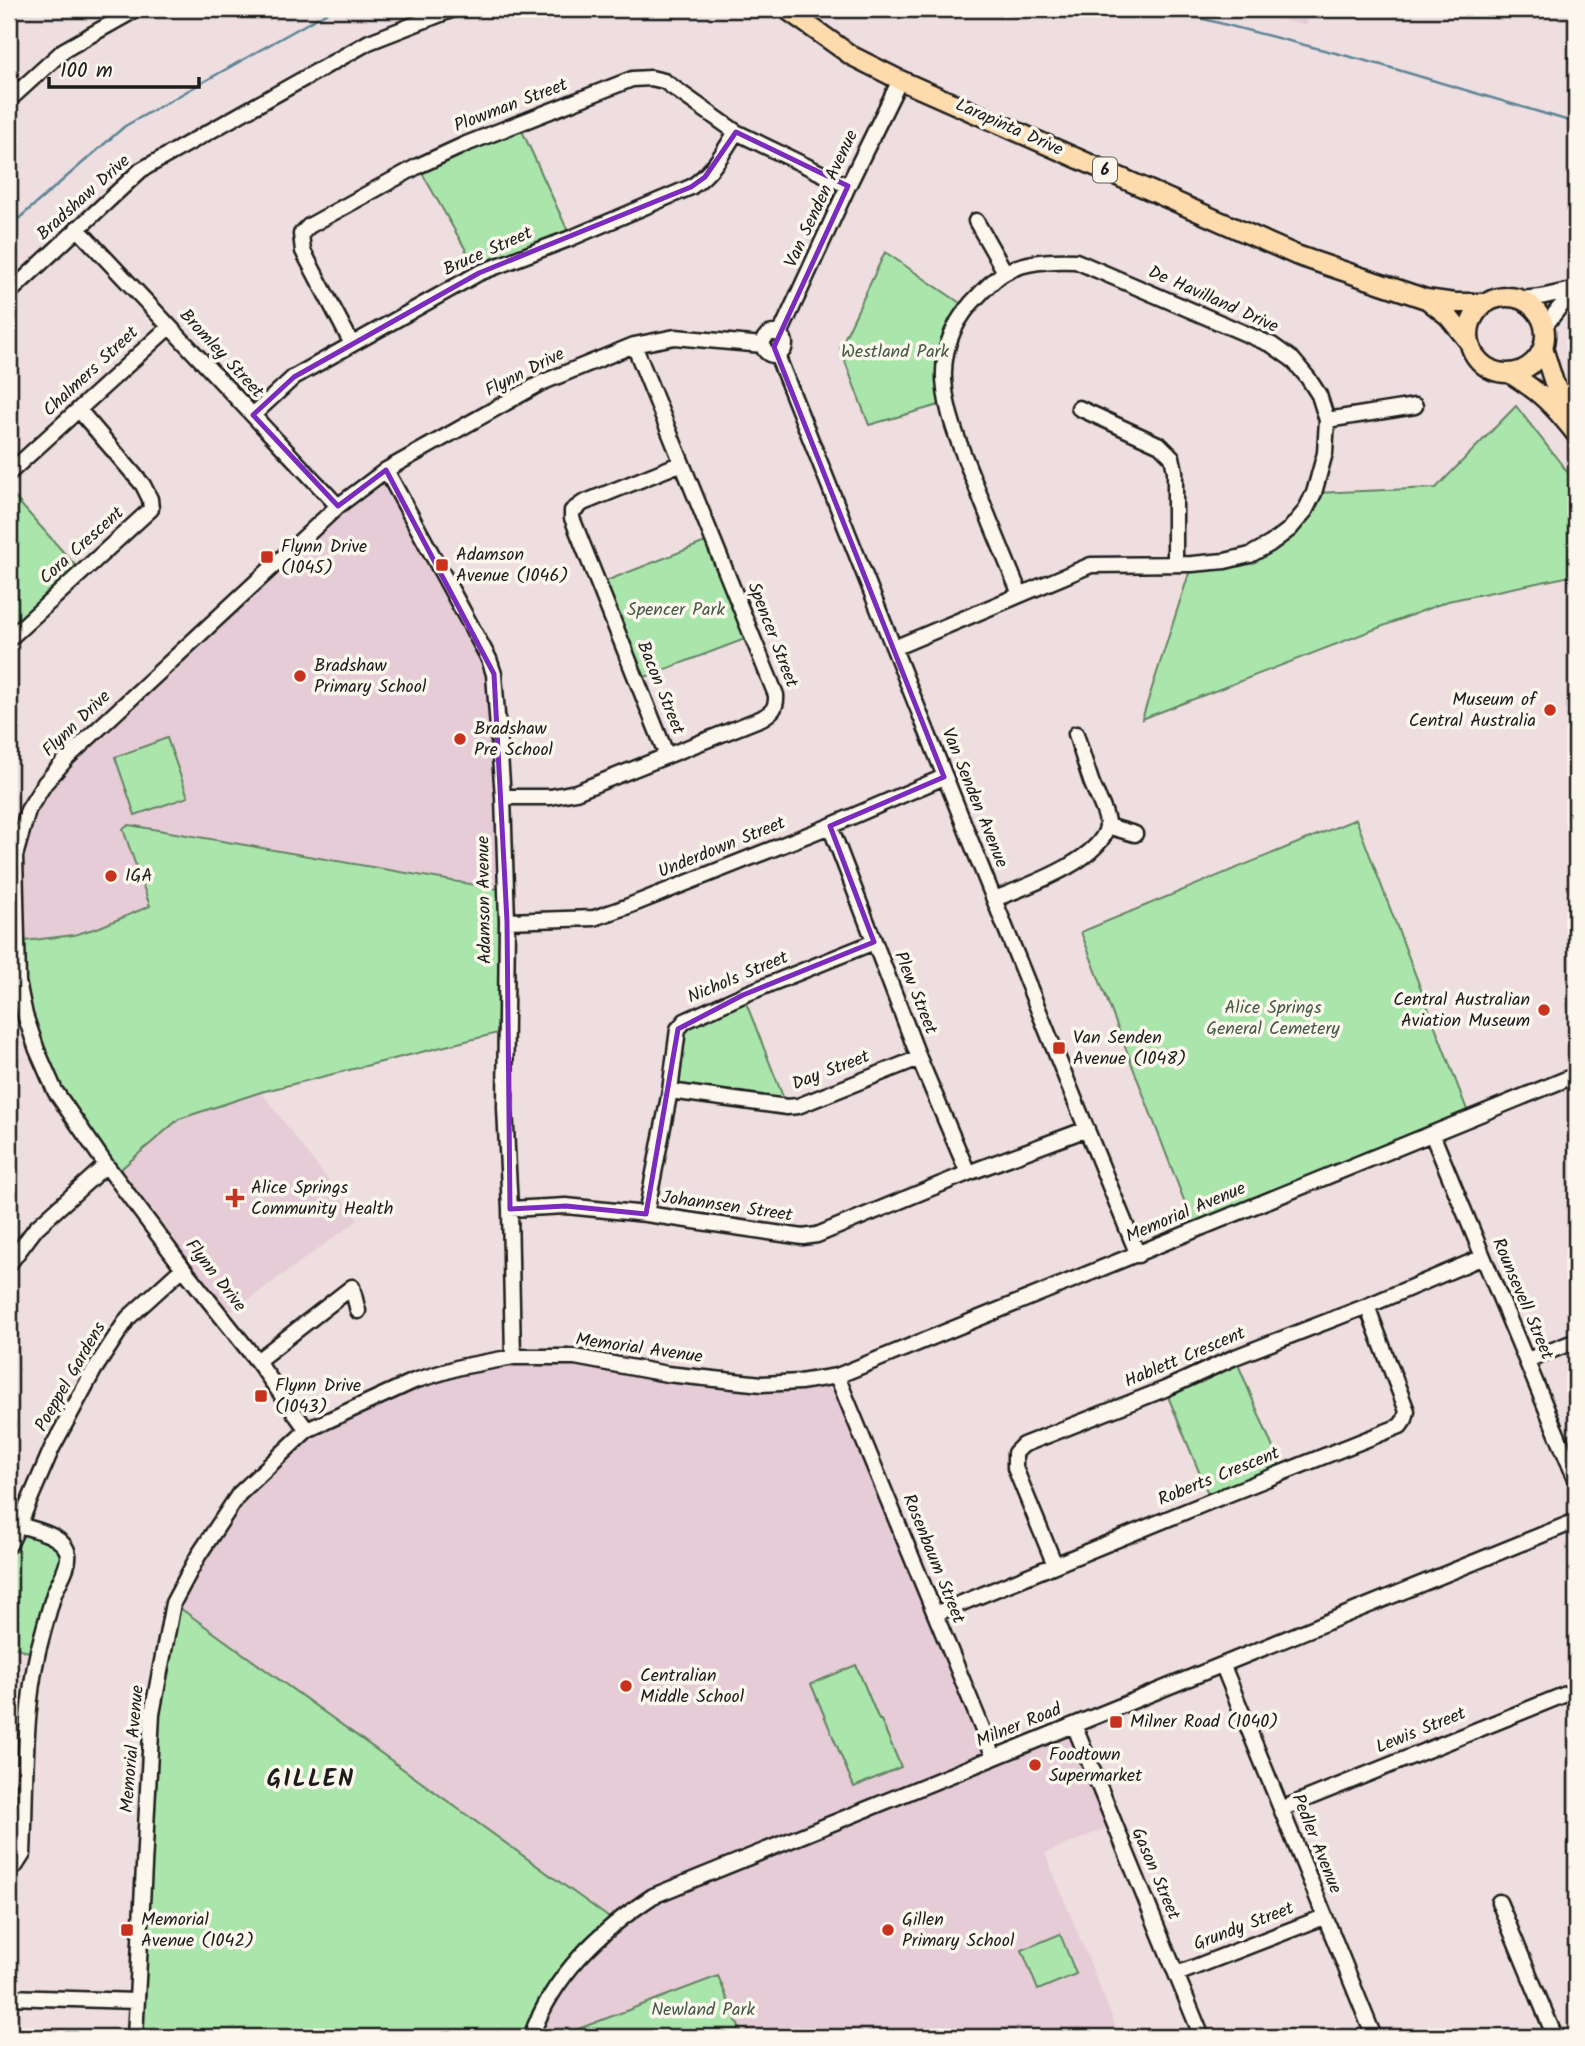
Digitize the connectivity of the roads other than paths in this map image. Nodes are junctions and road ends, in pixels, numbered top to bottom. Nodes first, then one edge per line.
1 (137, 9) edge
2 (454, 9) edge
3 (790, 11) edge
4 (900, 80) junction
5 (9, 100) edge
6 (736, 132) junction
7 (848, 186) junction
8 (976, 221) dead end
9 (77, 228) junction
10 (1005, 272) junction
11 (1576, 291) edge
12 (9, 293) edge
13 (1426, 299) junction
14 (1521, 299) junction
15 (1485, 303) junction
16 (1545, 326) junction
17 (169, 327) junction
18 (780, 334) junction
19 (1470, 343) junction
20 (352, 344) junction
21 (634, 345) junction
22 (763, 345) junction
23 (1543, 348) junction
24 (778, 355) junction
25 (1509, 373) junction
26 (1415, 406) dead end
27 (1079, 408) dead end
28 (79, 410) junction
29 (253, 415) junction
30 (1327, 420) junction
31 (1576, 420) edge
32 (1576, 434) edge
33 (682, 463) junction
34 (386, 470) junction
35 (9, 473) edge
36 (338, 506) junction
37 (1175, 564) junction
38 (1020, 594) junction
39 (9, 639) edge
40 (894, 648) junction
41 (1076, 734) dead end
42 (667, 756) junction
43 (944, 777) junction
44 (502, 797) junction
45 (830, 826) junction
46 (1107, 826) junction
47 (1135, 834) dead end
48 (12, 855) edge
49 (995, 899) junction
50 (507, 921) junction
51 (874, 942) junction
52 (919, 1058) junction
53 (1576, 1075) edge
54 (670, 1091) junction
55 (1087, 1129) junction
56 (1432, 1134) junction
57 (106, 1166) junction
58 (968, 1173) junction
59 (510, 1209) junction
60 (646, 1214) junction
61 (1138, 1255) junction
62 (1483, 1257) junction
63 (9, 1264) edge
64 (183, 1268) junction
65 (1367, 1306) junction
66 (358, 1311) dead end
67 (1576, 1341) edge
68 (513, 1357) junction
69 (1527, 1360) junction
70 (257, 1361) junction
71 (837, 1376) junction
72 (307, 1430) junction
73 (1576, 1480) edge
74 (1576, 1521) edge
75 (19, 1525) junction
76 (9, 1545) edge
77 (1055, 1565) junction
78 (935, 1614) junction
79 (1223, 1666) junction
80 (1576, 1690) edge
81 (1074, 1725) junction
82 (994, 1757) junction
83 (1281, 1809) junction
84 (9, 1868) edge
85 (1499, 1902) dead end
86 (1324, 1917) junction
87 (1177, 1974) junction
88 (9, 1997) edge
89 (136, 2001) junction
90 (135, 2037) edge
91 (531, 2037) edge
92 (1202, 2037) edge
93 (1374, 2037) edge
94 (1555, 2037) edge

1 - 5 street
2 - 9 street, Bradshaw Drive
3 - 4 main road, Larapinta Drive / 6
4 - 7 street, Van Senden Avenue
4 - 13 main road, Larapinta Drive / 6
6 - 7 street, Plowman Street
6 - 20 street, Bruce Street
6 - 20 street, Plowman Street
7 - 18 street, Van Senden Avenue
8 - 10 street
9 - 12 street, Bradshaw Drive
9 - 17 street, Bromley Street
10 - 30 street, De Havilland Drive
10 - 38 street, De Havilland Drive
11 - 14 street
11 - 16 street
13 - 15 main road, Larapinta Drive / 6
13 - 19 main road, Larapinta Drive / 6
14 - 15 main road, 6
14 - 16 main road
15 - 19 main road
16 - 23 main road
17 - 28 street, Chalmers Street
17 - 29 street, Bromley Street
18 - 22 street
18 - 24 street
19 - 25 main road, 6
20 - 29 street, Bruce Street
21 - 22 street, Flynn Drive
21 - 33 street, Spencer Street
21 - 34 street, Flynn Drive
22 - 24 street
23 - 25 main road
23 - 31 main road
24 - 40 street, Van Senden Avenue
25 - 32 main road, 6
26 - 30 street
27 - 37 street
28 - 35 street, Chalmers Street
28 - 39 street, Cora Crescent
29 - 36 street, Bromley Street
30 - 37 street, De Havilland Drive
33 - 42 street, Spencer Street
33 - 42 street, Bacon Street
34 - 36 street, Flynn Drive
34 - 44 street, Adamson Avenue
36 - 48 street, Flynn Drive
37 - 38 street, De Havilland Drive
38 - 40 street, De Havilland Drive
40 - 43 street, Van Senden Avenue
41 - 46 street
42 - 44 street, Spencer Street
43 - 45 street, Underdown Street
43 - 49 street, Van Senden Avenue
44 - 50 street, Adamson Avenue
45 - 50 street, Underdown Street
45 - 51 street, Plew Street
46 - 47 street
46 - 49 street
48 - 57 street, Flynn Drive
49 - 55 street, Van Senden Avenue
50 - 59 street, Adamson Avenue
51 - 52 street, Plew Street
51 - 54 street, Nichols Street
52 - 54 street, Day Street
52 - 58 street, Plew Street
53 - 56 street, Memorial Avenue
54 - 60 street, Nichols Street
55 - 58 street, Johannsen Street
55 - 61 street, Van Senden Avenue
56 - 61 street, Memorial Avenue
56 - 62 street, Rounsevell Street
57 - 63 street
57 - 64 street, Flynn Drive
58 - 60 street, Johannsen Street
59 - 60 street, Johannsen Street
59 - 68 street, Adamson Avenue
61 - 71 street, Memorial Avenue
62 - 65 street, Hablett Crescent
62 - 69 street, Rounsevell Street
64 - 70 street, Flynn Drive
64 - 75 street, Poeppel Gardens
65 - 77 street, Roberts Crescent
65 - 77 street, Hablett Crescent
66 - 70 street
67 - 69 street
68 - 71 street, Memorial Avenue
68 - 72 street, Memorial Avenue
69 - 73 street, Rounsevell Street
70 - 72 street, Flynn Drive
71 - 78 street, Rosenbaum Street
72 - 89 street, Memorial Avenue
74 - 79 street, Milner Road
75 - 76 street, Poeppel Gardens
75 - 84 street
77 - 78 street, Roberts Crescent
78 - 82 street, Rosenbaum Street
79 - 81 street, Milner Road
79 - 83 street, Pedler Avenue
80 - 83 street, Lewis Street
81 - 82 street, Milner Road
81 - 87 street, Gason Street
82 - 91 street, Milner Road
83 - 86 street, Pedler Avenue
85 - 94 street
86 - 87 street, Grundy Street
86 - 93 street, Pedler Avenue
87 - 92 street, Gason Street
88 - 89 street
89 - 90 street, Memorial Avenue

